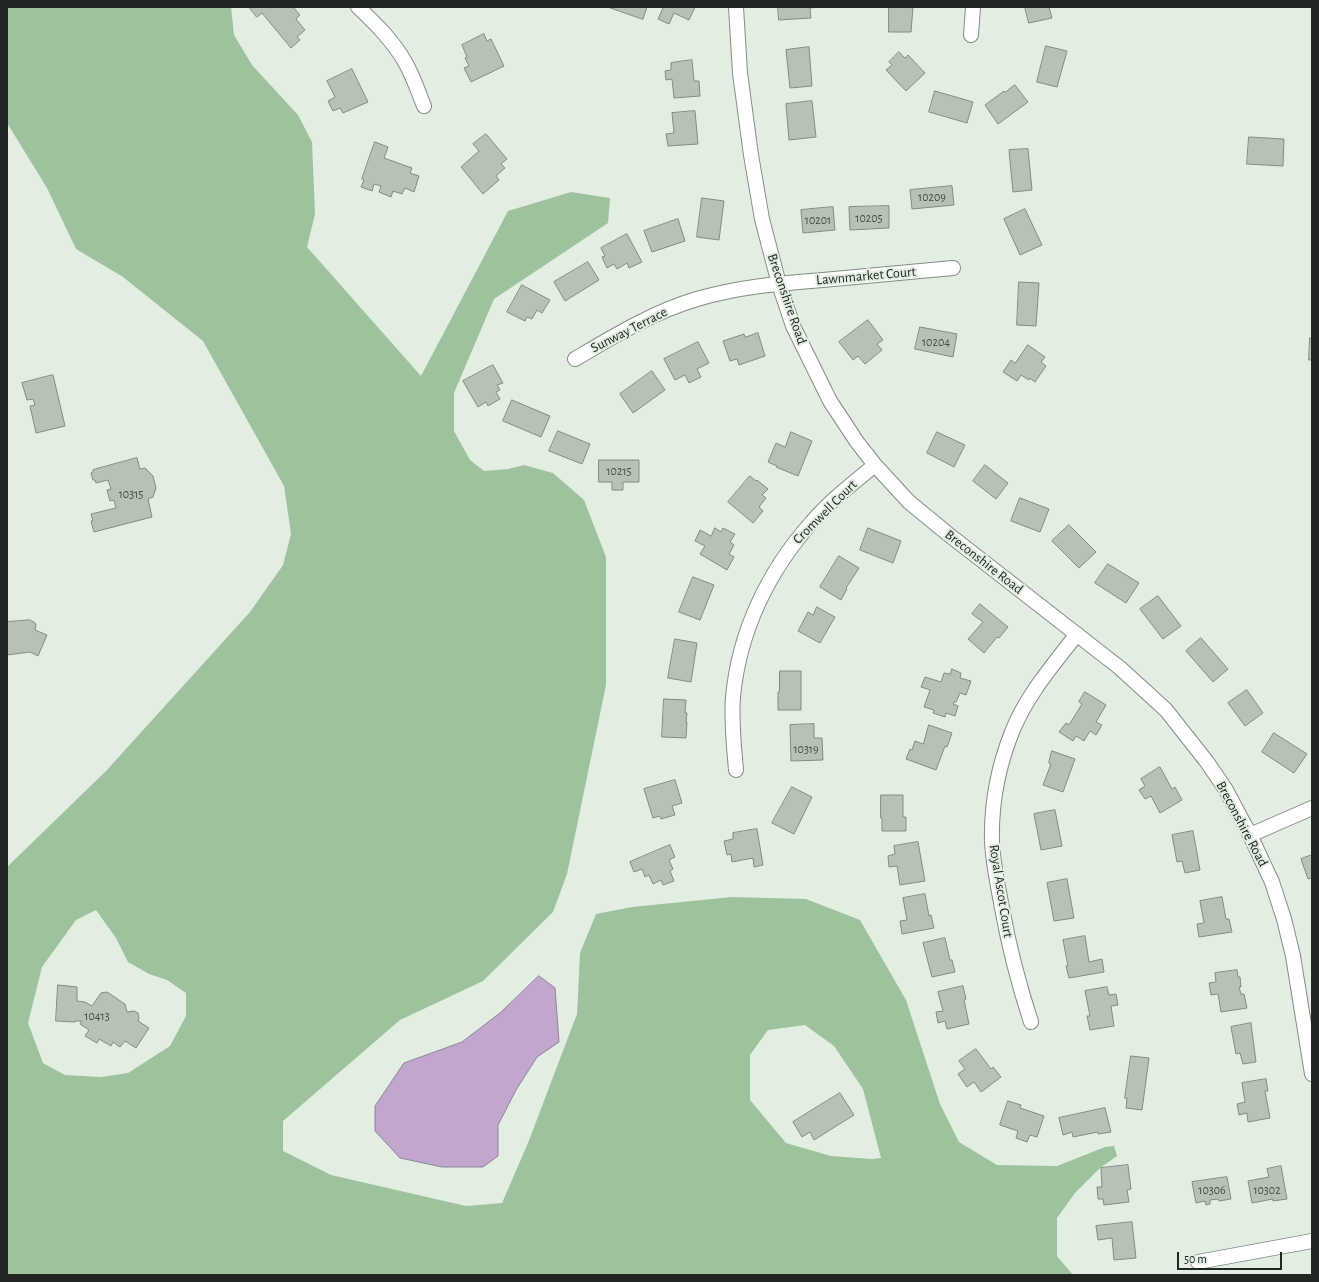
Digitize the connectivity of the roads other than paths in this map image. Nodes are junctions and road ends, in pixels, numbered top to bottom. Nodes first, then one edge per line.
1 (358, 7) edge
2 (736, 7) edge
3 (973, 7) edge
4 (971, 35) dead end
5 (424, 106) dead end
6 (953, 268) dead end
7 (779, 284) junction
8 (575, 359) dead end
9 (875, 465) junction
10 (1077, 634) junction
11 (736, 770) dead end
12 (1312, 808) edge
13 (1250, 835) junction
14 (1031, 1022) dead end
15 (1312, 1074) edge
16 (1312, 1242) edge
17 (1198, 1262) dead end

1 - 5 street
2 - 7 street, Breconshire Road
3 - 4 street
6 - 7 street, Lawnmarket Court
7 - 8 street, Sunway Terrace
7 - 9 street, Breconshire Road
9 - 10 street, Breconshire Road
9 - 11 street, Cromwell Court
10 - 13 street, Breconshire Road
10 - 14 street, Royal Ascot Court
12 - 13 street
13 - 15 street, Breconshire Road
16 - 17 street

